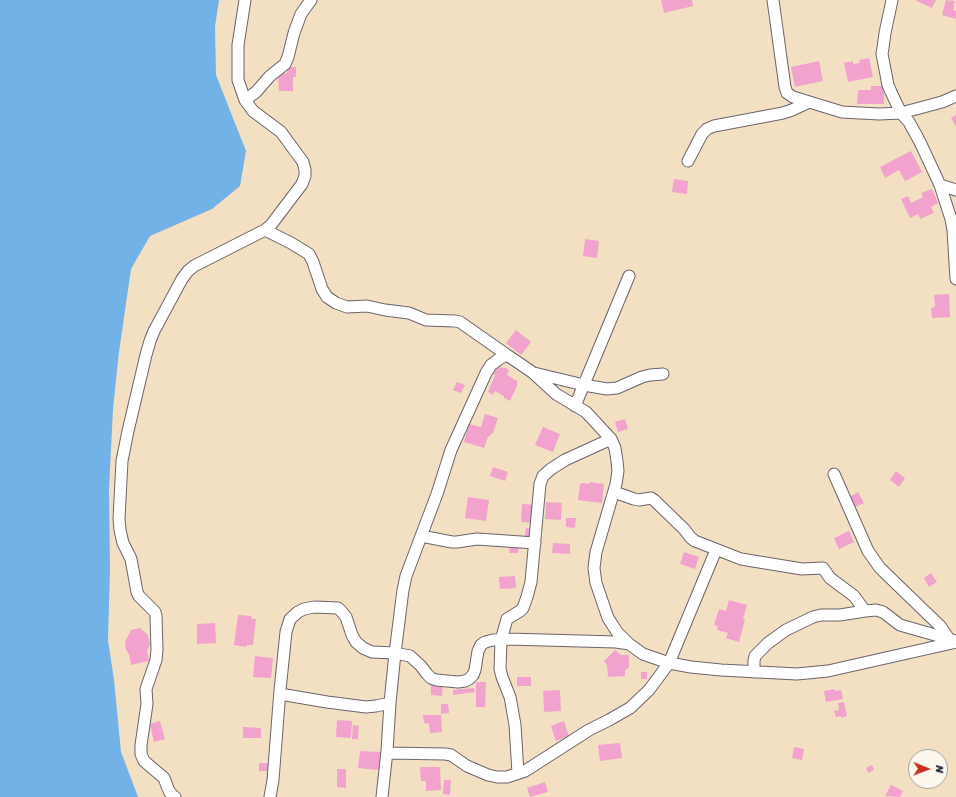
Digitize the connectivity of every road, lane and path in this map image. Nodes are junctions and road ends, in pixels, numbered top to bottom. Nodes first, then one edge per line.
1 (245, 0) edge
2 (311, 0) edge
3 (773, 0) edge
4 (892, 0) edge
5 (956, 96) edge
6 (245, 100) junction
7 (810, 102) junction
8 (901, 113) junction
9 (688, 161) dead end
10 (940, 185) junction
11 (956, 190) edge
12 (265, 230) junction
13 (629, 276) dead end
14 (956, 279) edge
15 (507, 355) junction
16 (532, 372) junction
17 (664, 374) dead end
18 (584, 385) junction
19 (575, 406) junction
20 (611, 439) junction
21 (834, 474) dead end
22 (614, 492) junction
23 (421, 536) junction
24 (535, 543) junction
25 (716, 550) junction
26 (865, 611) junction
27 (501, 640) junction
28 (954, 641) edge
29 (628, 644) junction
30 (395, 653) junction
31 (669, 663) junction
32 (754, 672) junction
33 (280, 694) junction
34 (390, 703) junction
35 (387, 753) junction
36 (518, 773) junction
37 (175, 797) edge
38 (270, 797) edge
39 (382, 797) edge

1 - 6 street
2 - 6 street
3 - 7 street
4 - 8 street
5 - 8 street
6 - 12 street
7 - 8 street
7 - 9 street
8 - 10 street
10 - 11 street
10 - 14 street
12 - 15 street
12 - 37 street
13 - 18 street
15 - 16 street
15 - 23 street
16 - 18 street
16 - 19 street
17 - 18 street
18 - 19 street
19 - 20 street
20 - 22 street
20 - 24 street
21 - 28 street
22 - 25 street
22 - 29 street
23 - 24 street
23 - 30 street
24 - 27 street
25 - 26 street
25 - 31 street
26 - 28 street
26 - 32 street
27 - 29 street
27 - 30 street
27 - 36 street
28 - 32 street
29 - 31 street
30 - 33 street
30 - 34 street
31 - 32 street
31 - 36 street
33 - 34 street
33 - 38 street
34 - 35 street
35 - 36 street
35 - 39 street

